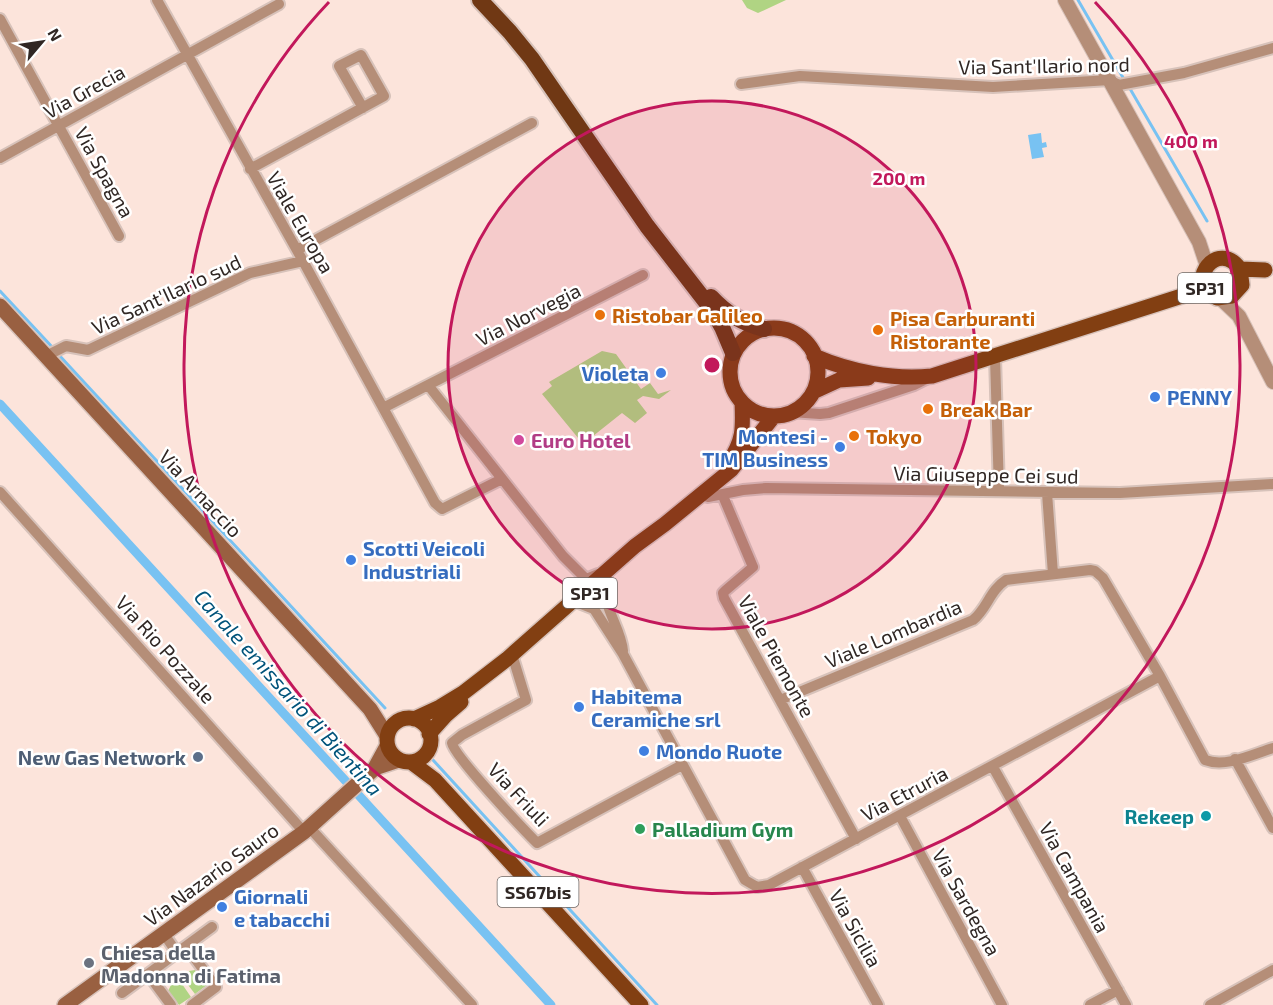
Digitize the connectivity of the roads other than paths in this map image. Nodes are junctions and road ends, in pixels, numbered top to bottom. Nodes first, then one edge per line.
1 (157, 0) edge
2 (480, 0) edge
3 (487, 0) edge
4 (1065, 0) edge
5 (279, 4) dead end
6 (0, 19) edge
7 (1273, 48) edge
8 (186, 55) junction
9 (1114, 82) junction
10 (741, 84) dead end
11 (363, 108) junction
12 (532, 123) dead end
13 (59, 125) junction
14 (0, 158) edge
15 (250, 169) junction
16 (119, 236) dead end
17 (1199, 242) junction
18 (297, 250) junction
19 (1221, 258) junction
20 (303, 261) junction
21 (1240, 269) junction
22 (1269, 269) edge
23 (644, 275) dead end
24 (1210, 284) junction
25 (1239, 289) junction
26 (0, 306) edge
27 (1239, 316) junction
28 (764, 329) junction
29 (734, 353) junction
30 (49, 355) junction
31 (814, 356) junction
32 (995, 357) junction
33 (892, 376) junction
34 (932, 376) junction
35 (1273, 382) edge
36 (428, 385) junction
37 (813, 392) junction
38 (742, 402) junction
39 (383, 408) junction
40 (791, 412) junction
41 (774, 416) junction
42 (502, 479) junction
43 (718, 479) junction
44 (1273, 484) edge
45 (0, 492) edge
46 (999, 492) junction
47 (1047, 493) junction
48 (701, 495) junction
49 (723, 496) junction
50 (665, 524) junction
51 (563, 556) junction
52 (623, 557) junction
53 (1053, 574) junction
54 (606, 579) junction
55 (577, 601) junction
56 (623, 654) junction
57 (514, 661) junction
58 (1160, 676) junction
59 (780, 700) junction
60 (370, 709) junction
61 (414, 719) junction
62 (396, 723) junction
63 (429, 734) junction
64 (387, 741) junction
65 (1273, 748) edge
66 (412, 759) junction
67 (1235, 759) junction
68 (682, 765) junction
69 (993, 767) junction
70 (373, 770) junction
71 (900, 816) junction
72 (1273, 828) edge
73 (307, 830) junction
74 (856, 839) junction
75 (802, 867) junction
76 (212, 927) dead end
77 (164, 934) junction
78 (182, 949) junction
79 (1273, 970) edge
80 (148, 974) junction
81 (1118, 990) junction
82 (122, 993) dead end
83 (65, 1005) edge
84 (171, 1005) edge
85 (192, 1005) edge
86 (472, 1005) edge
87 (641, 1005) edge
88 (878, 1005) edge
89 (1002, 1005) edge
90 (1090, 1005) edge
91 (1126, 1005) edge
92 (1210, 1005) edge

1 - 8 street, Viale Europa
2 - 29 highway
3 - 28 highway
4 - 9 street
5 - 8 street, Via Grecia
6 - 13 street, Via Spagna
7 - 9 street, Via Sant'Ilario nord
8 - 13 street, Via Grecia
8 - 15 street, Viale Europa
9 - 10 street, Via Sant'Ilario nord
9 - 17 street
11 - 11 street
11 - 15 street
12 - 18 street
13 - 14 street, Via Grecia
13 - 16 street, Via Spagna
15 - 18 street, Viale Europa
17 - 19 street
17 - 24 street
18 - 20 street, Viale Europa
19 - 21 main road, SP31
19 - 24 main road, SP31
20 - 30 street, Via Sant'Ilario sud
20 - 39 street, Viale Europa
21 - 22 main road, SP31
21 - 25 main road, SP31
22 - 25 main road, SP31
23 - 36 street, Via Norvegia
24 - 25 main road, SP31
24 - 27 street
24 - 32 main road, SP31
25 - 27 street
26 - 30 main road, Via Arnaccio / SS67bis
27 - 35 street
28 - 29 main road
28 - 31 main road, SP31
29 - 38 main road
30 - 60 main road, Via Arnaccio / SS67bis
31 - 33 main road, SP31
31 - 37 main road
32 - 34 main road, SP31
32 - 46 street
33 - 34 main road, SP31
33 - 37 main road
34 - 40 street
36 - 39 street
36 - 42 street
37 - 40 main road
38 - 41 main road
38 - 43 main road
39 - 42 street, Viale Europa
40 - 41 main road
41 - 43 main road, SP31
42 - 51 street
43 - 48 main road, SP31
44 - 47 street, Via Giuseppe Cei sud
45 - 73 street, Via Rio Pozzale
46 - 47 street, Via Giuseppe Cei sud
46 - 49 street, Via Giuseppe Cei sud
47 - 53 street
48 - 49 street, Via Giuseppe Cei sud
48 - 50 main road, SP31
49 - 59 street, Viale Piemonte
50 - 52 main road, SP31
50 - 54 main road, SP31
51 - 52 street
51 - 55 street
52 - 55 main road, SP31
53 - 58 street, Viale Lombardia
53 - 59 street, Viale Lombardia
54 - 55 main road, SP31
54 - 56 street, Via Etruria
55 - 56 street, Via Etruria
55 - 57 main road, SP31
55 - 61 main road, SP31
56 - 68 street, Via Etruria
57 - 63 main road, SP31
57 - 68 street, Via Friuli
58 - 67 street
58 - 69 street, Via Etruria
59 - 74 street, Viale Piemonte
60 - 62 main road, Via Arnaccio / SS67bis
60 - 64 main road, Via Arnaccio / SS67bis
61 - 62 main road
61 - 63 main road
62 - 64 main road
63 - 66 main road
64 - 66 main road, SS67bis
64 - 70 main road, Via Nazario Sauro
65 - 67 street
66 - 70 main road, Via Nazario Sauro
66 - 87 main road, SS67bis
67 - 72 street
68 - 75 street, Via Etruria
69 - 71 street, Via Etruria
69 - 81 street, Via Campania
70 - 73 main road, Via Nazario Sauro
71 - 74 street, Via Etruria
71 - 89 street, Via Sardegna
73 - 77 main road, Via Nazario Sauro
73 - 86 street, Via Rio Pozzale
74 - 75 street, Via Etruria
75 - 88 street, Via Sicilia
76 - 78 street
77 - 78 street
77 - 83 main road, Via Nazario Sauro
78 - 80 street
78 - 85 street
79 - 92 street
80 - 82 street
80 - 84 street
81 - 90 street
81 - 91 street, Via Campania

